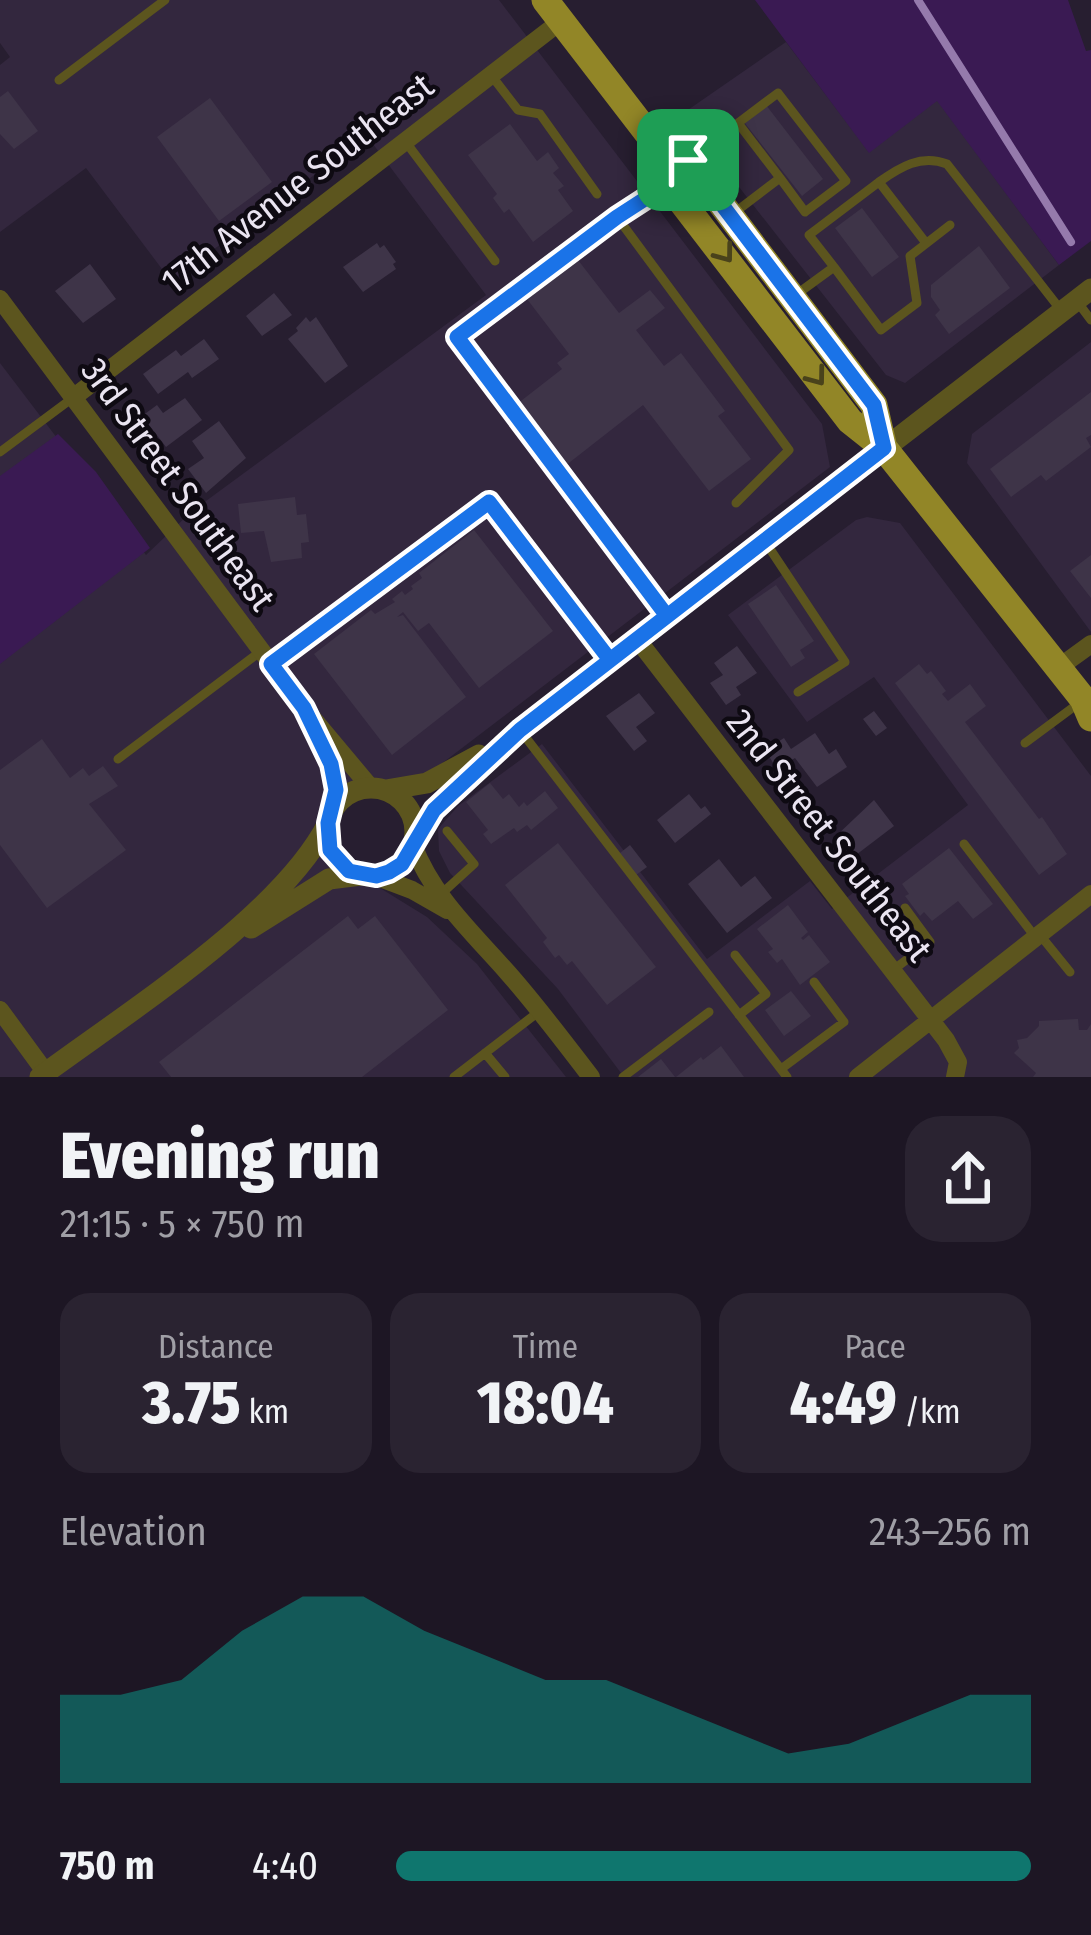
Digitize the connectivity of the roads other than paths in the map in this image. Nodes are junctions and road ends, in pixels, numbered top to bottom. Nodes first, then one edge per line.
1 (165, 0) edge
2 (553, 11) edge
3 (491, 75) junction
4 (58, 80) dead end
5 (652, 139) junction
6 (405, 141) junction
7 (779, 178) junction
8 (879, 182) junction
9 (668, 184) junction
10 (597, 194) dead end
11 (730, 216) junction
12 (617, 217) junction
13 (950, 225) dead end
14 (926, 243) junction
15 (495, 261) dead end
16 (834, 267) junction
17 (792, 298) junction
18 (0, 299) edge
19 (1076, 300) edge
20 (1091, 320) edge
21 (74, 397) junction
22 (884, 448) junction
23 (0, 452) edge
24 (736, 503) dead end
25 (764, 541) junction
26 (667, 616) junction
27 (637, 639) junction
28 (1091, 644) edge
29 (266, 658) junction
30 (610, 660) junction
31 (1058, 668) junction
32 (798, 692) dead end
33 (1089, 707) edge
34 (304, 708) junction
35 (520, 730) junction
36 (1025, 743) dead end
37 (118, 759) dead end
38 (378, 789) junction
39 (330, 816) junction
40 (447, 831) dead end
41 (414, 842) junction
42 (964, 844) dead end
43 (369, 876) junction
44 (1091, 894) edge
45 (440, 895) junction
46 (905, 908) dead end
47 (453, 915) junction
48 (1038, 936) junction
49 (735, 955) dead end
50 (192, 964) junction
51 (893, 970) junction
52 (1070, 972) dead end
53 (814, 982) dead end
54 (0, 1010) edge
55 (541, 1010) junction
56 (709, 1012) dead end
57 (740, 1015) junction
58 (932, 1020) junction
59 (485, 1053) junction
60 (784, 1073) edge
61 (45, 1076) edge
62 (454, 1077) edge
63 (505, 1077) edge
64 (591, 1077) edge
65 (623, 1077) edge
66 (858, 1077) edge
67 (955, 1077) edge

1 - 4 lane
2 - 3 street, 17th Avenue Southeast
2 - 5 main road
3 - 6 street, 17th Avenue Southeast
3 - 10 lane
5 - 9 main road
5 - 11 main road
6 - 15 lane
6 - 21 street, 17th Avenue Southeast
7 - 7 lane
7 - 11 lane
8 - 14 lane
8 - 16 lane
8 - 19 lane
9 - 12 lane
9 -> 22 main road
11 - 17 main road
12 - 24 lane
12 - 26 lane
13 - 14 lane
14 - 16 lane
16 - 17 lane
17 - 22 main road
18 - 21 street, 3rd Street Southeast
19 - 20 lane
19 - 22 street
21 - 23 lane
21 - 29 street, 3rd Street Southeast
22 - 25 street
22 - 31 main road
25 - 26 street
25 - 32 lane
26 - 27 street
27 - 30 street
27 - 51 street, 2nd Street Southeast
28 - 31 street
29 - 30 lane
29 - 34 street, 3rd Street Southeast
29 - 37 lane
30 - 35 street
31 - 33 main road
33 - 36 lane
34 - 38 street, 3rd Street Southeast
34 - 39 street, 3rd Street Southeast
35 - 38 street
35 - 41 street
35 - 57 lane
38 - 39 street
38 - 41 street
39 - 43 street
39 - 50 street
40 - 45 lane
41 - 43 street
41 - 45 street
42 - 48 lane
43 - 47 street
43 - 50 street
44 - 48 street
45 - 47 street
46 - 51 lane
47 - 55 street
48 - 52 lane
48 - 58 street
49 - 57 lane
50 - 61 street
51 - 58 street, 2nd Street Southeast
53 - 60 lane
54 - 61 street
55 - 59 lane
55 - 64 street
56 - 65 lane
57 - 60 lane
58 - 66 street
58 - 67 street, 2nd Street Southeast
59 - 62 lane
59 - 63 lane

